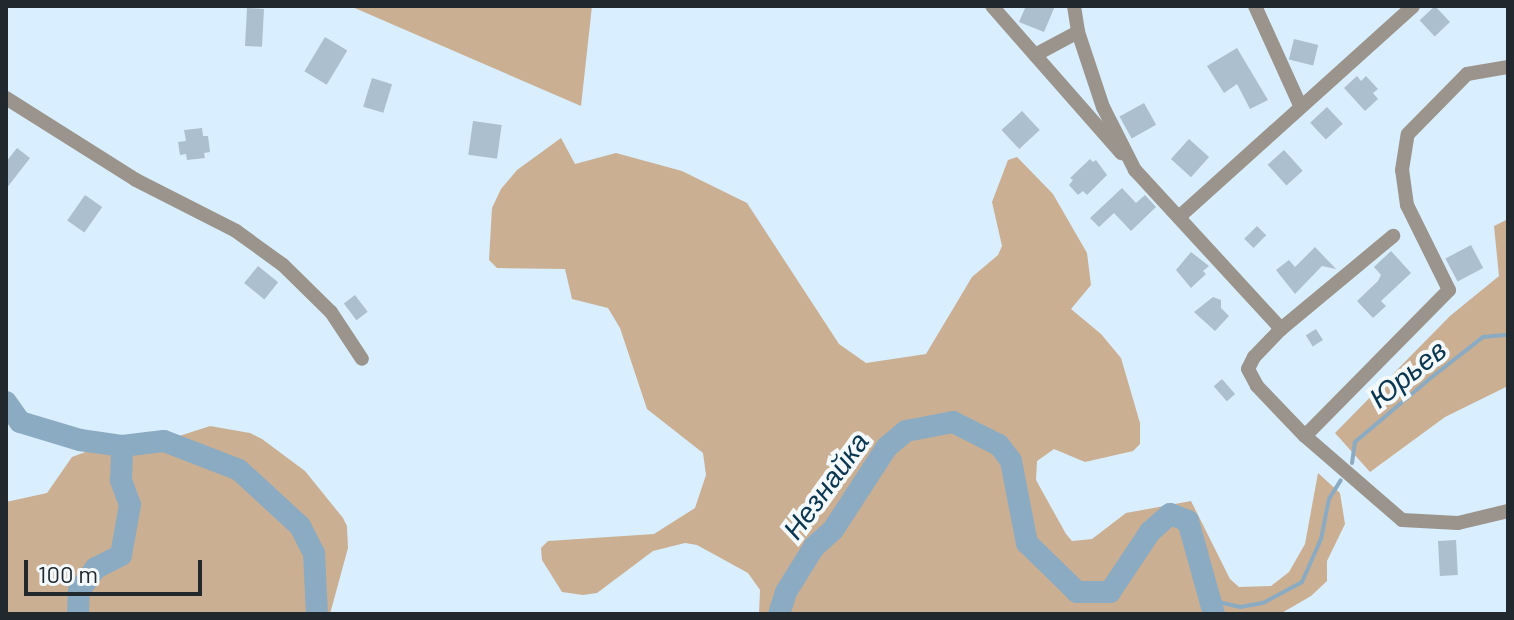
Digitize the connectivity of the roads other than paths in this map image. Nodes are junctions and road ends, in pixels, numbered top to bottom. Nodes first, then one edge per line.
1 (992, 6) edge
2 (1074, 6) edge
3 (1255, 6) edge
4 (1413, 6) edge
5 (1078, 32) junction
6 (1035, 55) junction
7 (1508, 67) edge
8 (6, 98) edge
9 (1300, 105) junction
10 (1135, 170) junction
11 (1179, 217) junction
12 (1393, 236) dead end
13 (1281, 329) junction
14 (362, 359) dead end
15 (1305, 436) junction
16 (1508, 511) edge

1 - 6 street
2 - 5 street
3 - 9 street
4 - 9 street
5 - 6 street
5 - 10 street
6 - 10 street
7 - 15 street
8 - 14 street
9 - 11 street
10 - 11 street
11 - 13 street
12 - 13 street
13 - 15 street
15 - 16 street

